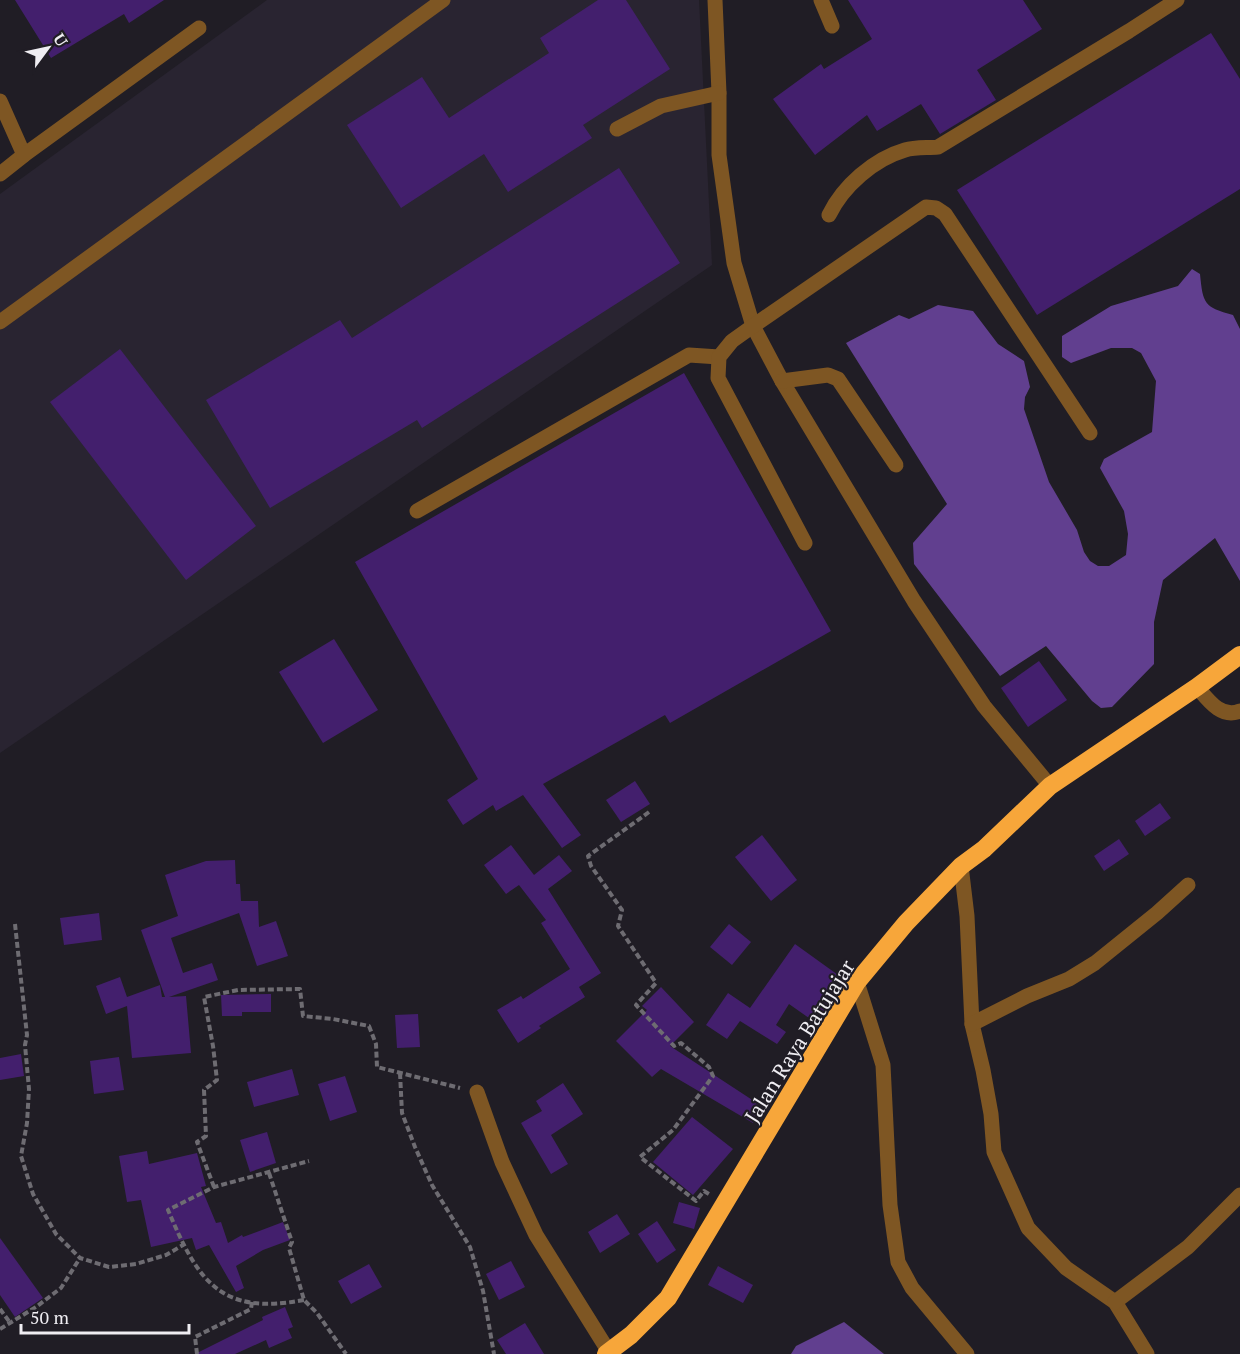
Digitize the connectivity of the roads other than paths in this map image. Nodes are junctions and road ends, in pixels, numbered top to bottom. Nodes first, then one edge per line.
1 (443, 0) edge
2 (715, 0) edge
3 (821, 0) edge
4 (1178, 0) edge
5 (832, 26) dead end
6 (199, 28) dead end
7 (719, 93) junction
8 (0, 101) edge
9 (617, 129) dead end
10 (24, 155) junction
11 (0, 174) edge
12 (829, 215) dead end
13 (0, 322) edge
14 (753, 326) junction
15 (718, 357) junction
16 (782, 381) junction
17 (1090, 433) dead end
18 (896, 465) dead end
19 (417, 511) dead end
20 (805, 543) dead end
21 (1240, 655) edge
22 (1197, 687) junction
23 (1240, 711) edge
24 (1050, 786) junction
25 (961, 866) junction
26 (1188, 885) dead end
27 (857, 982) junction
28 (972, 1024) junction
29 (477, 1092) road end
30 (1240, 1195) edge
31 (1115, 1302) junction
32 (608, 1353) edge
33 (967, 1354) edge
34 (1147, 1354) edge

1 - 13 street
2 - 7 street
3 - 5 street
4 - 12 street
6 - 10 street
7 - 9 street
7 - 14 street
8 - 10 street
10 - 11 street
14 - 15 street
14 - 16 street
14 - 17 street
15 - 19 street
15 - 20 street
16 - 18 street
16 - 24 street
21 - 22 highway, Jalan Raya Batujajar
22 - 23 street
22 - 24 highway, Jalan Raya Batujajar
24 - 25 highway, Jalan Raya Batujajar
25 - 27 highway, Jalan Raya Batujajar
25 - 28 street
26 - 28 street
27 - 32 highway, Jalan Raya Batujajar
27 - 33 street
28 - 31 street
29 - 32 street
30 - 31 street
31 - 34 street

